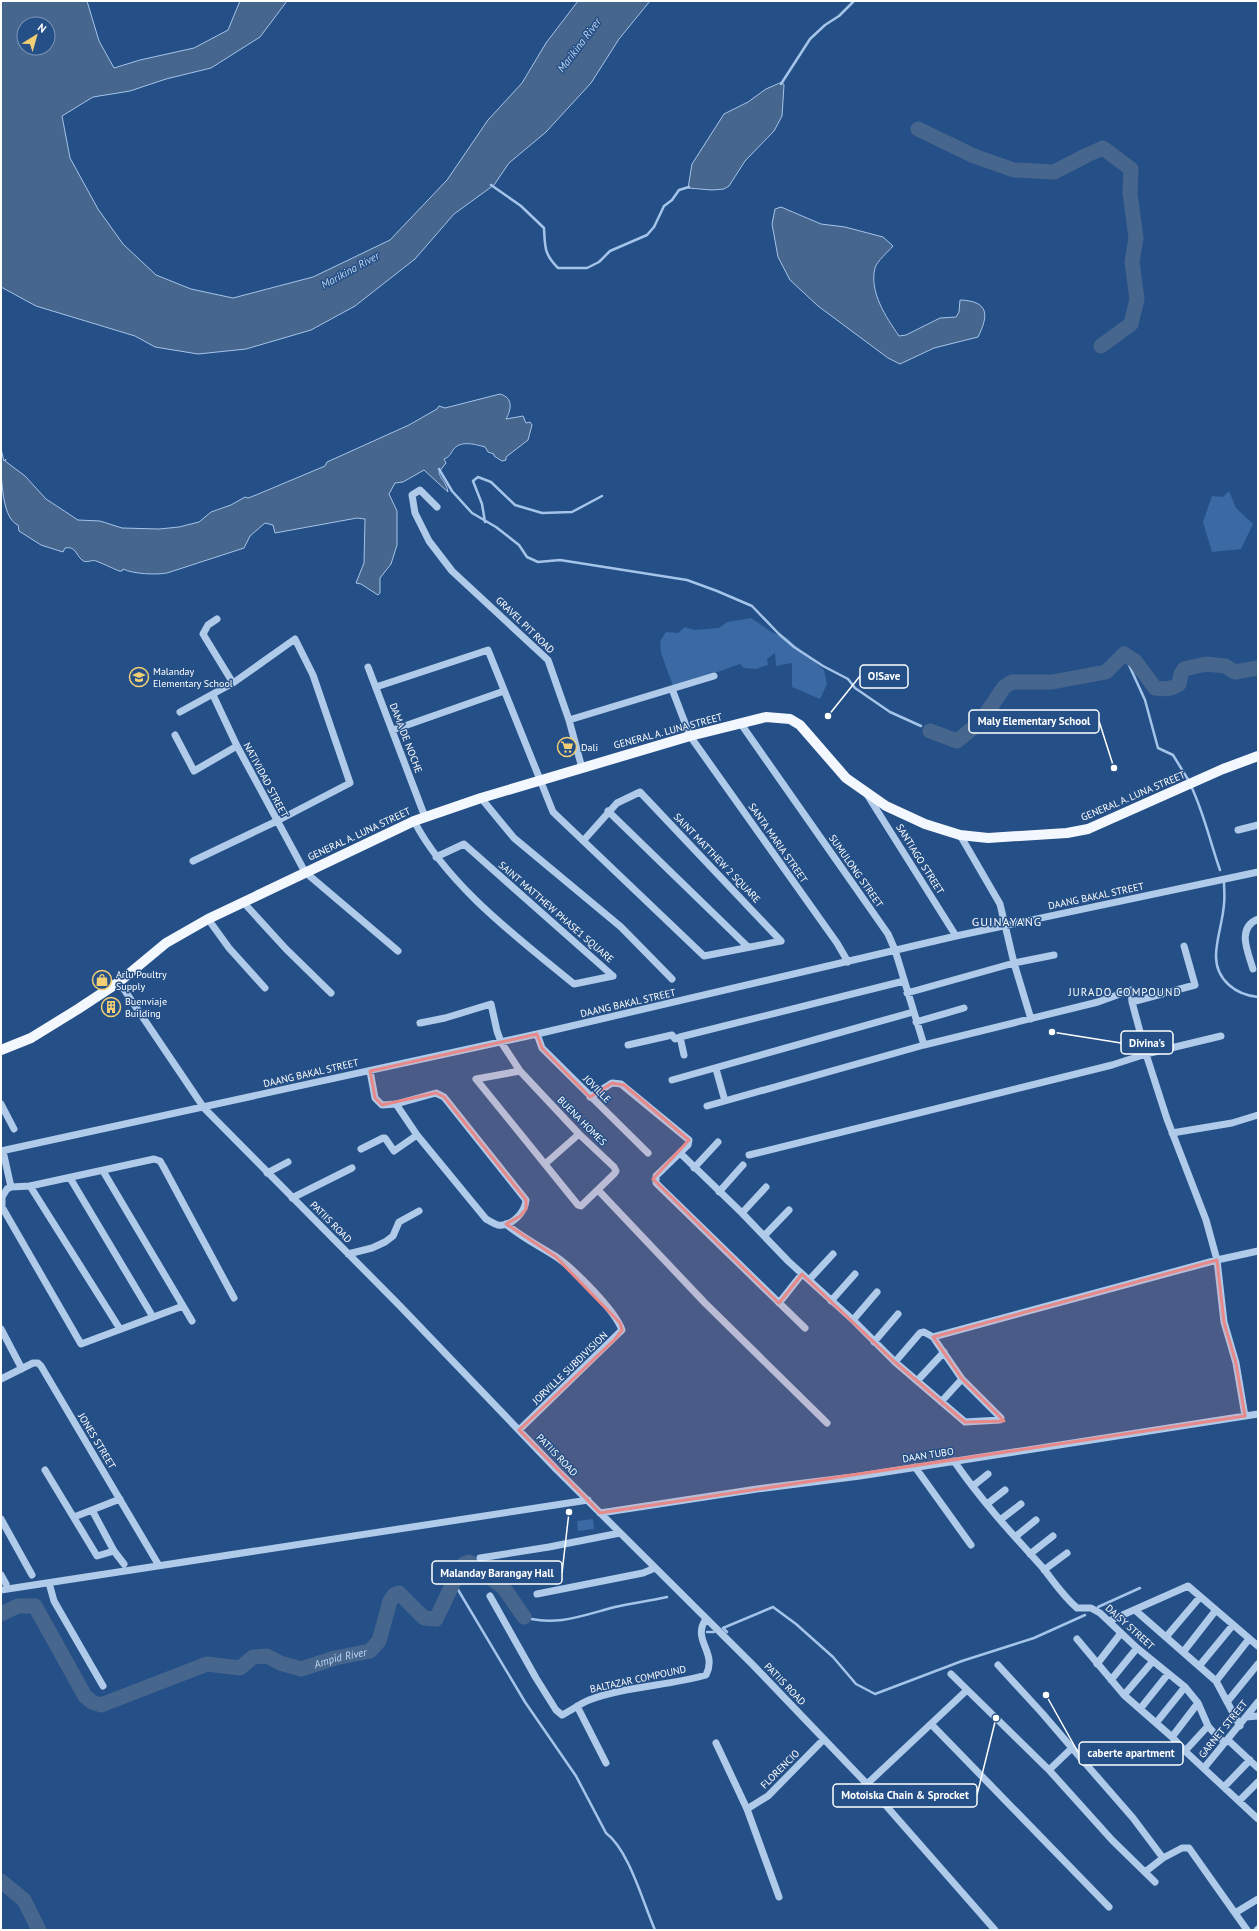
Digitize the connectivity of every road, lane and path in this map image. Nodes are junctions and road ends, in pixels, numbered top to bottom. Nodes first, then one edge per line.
1 (437, 507) dead end
2 (217, 620) dead end
3 (368, 667) dead end
4 (714, 676) dead end
5 (233, 683) junction
6 (376, 687) junction
7 (672, 689) junction
8 (504, 691) junction
9 (213, 695) junction
10 (180, 712) dead end
11 (569, 720) junction
12 (741, 724) junction
13 (393, 730) junction
14 (175, 734) dead end
15 (690, 736) junction
16 (237, 746) junction
17 (1258, 756) edge
18 (582, 768) junction
19 (541, 781) junction
20 (867, 793) junction
21 (481, 798) junction
22 (608, 811) junction
23 (425, 817) junction
24 (277, 821) junction
25 (414, 821) junction
26 (1258, 825) edge
27 (1238, 830) dead end
28 (960, 835) junction
29 (583, 841) junction
30 (436, 857) junction
31 (193, 861) dead end
32 (305, 872) junction
33 (1258, 872) edge
34 (244, 903) junction
35 (208, 919) junction
36 (1258, 919) edge
37 (1006, 926) junction
38 (956, 936) junction
39 (1184, 946) dead end
40 (748, 947) junction
41 (895, 950) junction
42 (398, 951) dead end
43 (1054, 955) dead end
44 (848, 962) junction
45 (1014, 963) junction
46 (1252, 969) dead end
47 (672, 979) dead end
48 (904, 980) junction
49 (119, 982) junction
50 (265, 988) dead end
51 (331, 993) dead end
52 (908, 993) junction
53 (1132, 1002) junction
54 (964, 1008) dead end
55 (913, 1012) junction
56 (1031, 1019) junction
57 (916, 1022) junction
58 (420, 1023) dead end
59 (537, 1034) junction
60 (1221, 1036) dead end
61 (680, 1037) junction
62 (501, 1042) junction
63 (628, 1045) dead end
64 (924, 1045) junction
65 (1, 1050) edge
66 (1146, 1054) junction
67 (684, 1056) dead end
68 (716, 1068) junction
69 (370, 1071) junction
70 (520, 1071) junction
71 (672, 1080) dead end
72 (590, 1097) junction
73 (725, 1101) junction
74 (1, 1104) edge
75 (396, 1104) junction
76 (707, 1106) dead end
77 (204, 1108) junction
78 (1258, 1115) edge
79 (14, 1129) dead end
80 (1172, 1133) junction
81 (579, 1134) junction
82 (417, 1135) junction
83 (718, 1142) dead end
84 (361, 1149) dead end
85 (2, 1151) edge
86 (680, 1153) junction
87 (648, 1154) dead end
88 (749, 1155) dead end
89 (288, 1162) dead end
90 (545, 1164) junction
91 (743, 1165) dead end
92 (352, 1168) dead end
93 (694, 1168) junction
94 (103, 1170) junction
95 (267, 1173) junction
96 (70, 1178) junction
97 (30, 1186) junction
98 (11, 1187) junction
99 (766, 1187) dead end
100 (598, 1190) junction
101 (719, 1192) junction
102 (292, 1198) junction
103 (789, 1210) dead end
104 (420, 1211) dead end
105 (742, 1213) junction
106 (506, 1224) junction
107 (764, 1236) junction
108 (1258, 1251) edge
109 (348, 1254) junction
110 (833, 1254) dead end
111 (1218, 1260) junction
112 (802, 1274) junction
113 (855, 1274) dead end
114 (809, 1280) junction
115 (877, 1292) dead end
116 (234, 1298) dead end
117 (831, 1301) junction
118 (778, 1303) junction
119 (183, 1306) junction
120 (898, 1314) dead end
121 (153, 1317) junction
122 (853, 1320) junction
123 (192, 1321) dead end
124 (805, 1328) dead end
125 (1, 1329) edge
126 (120, 1329) junction
127 (933, 1337) junction
128 (874, 1342) junction
129 (944, 1352) junction
130 (895, 1362) junction
131 (22, 1369) junction
132 (1, 1379) edge
133 (962, 1379) junction
134 (917, 1381) junction
135 (941, 1402) junction
136 (1258, 1414) edge
137 (1245, 1416) junction
138 (827, 1423) dead end
139 (519, 1430) junction
140 (954, 1461) junction
141 (915, 1467) junction
142 (45, 1470) dead end
143 (988, 1474) dead end
144 (973, 1486) junction
145 (1005, 1490) dead end
146 (120, 1499) junction
147 (588, 1500) junction
148 (987, 1504) junction
149 (1020, 1504) dead end
150 (92, 1510) junction
151 (600, 1513) junction
152 (74, 1517) junction
153 (1, 1519) edge
154 (1000, 1520) junction
155 (1036, 1520) dead end
156 (620, 1533) junction
157 (1053, 1536) dead end
158 (1015, 1537) junction
159 (971, 1545) dead end
160 (114, 1551) junction
161 (1067, 1553) dead end
162 (1030, 1554) junction
163 (480, 1558) dead end
164 (124, 1564) dead end
165 (158, 1564) junction
166 (655, 1568) junction
167 (1044, 1570) junction
168 (1, 1575) edge
169 (32, 1575) dead end
170 (50, 1583) junction
171 (6, 1584) dead end
172 (1, 1590) edge
173 (537, 1594) dead end
174 (490, 1596) dead end
175 (1200, 1597) junction
176 (1135, 1610) junction
177 (1216, 1610) junction
178 (706, 1619) junction
179 (1109, 1621) junction
180 (1234, 1625) junction
181 (1121, 1633) junction
182 (1166, 1637) junction
183 (1077, 1639) dead end
184 (1249, 1639) junction
185 (1258, 1646) edge
186 (1137, 1648) junction
187 (1184, 1651) junction
188 (1153, 1661) junction
189 (1097, 1664) junction
190 (1258, 1664) edge
191 (998, 1665) dead end
192 (1200, 1665) junction
193 (951, 1674) dead end
194 (1168, 1674) junction
195 (1111, 1680) junction
196 (1216, 1681) junction
197 (103, 1686) dead end
198 (1185, 1687) junction
199 (967, 1690) junction
200 (1124, 1695) junction
201 (1227, 1702) junction
202 (1258, 1702) edge
203 (1198, 1703) junction
204 (577, 1706) junction
205 (1140, 1709) junction
206 (1258, 1716) edge
207 (1246, 1717) junction
208 (1156, 1723) junction
209 (931, 1724) junction
210 (1208, 1726) junction
211 (1240, 1726) junction
212 (1172, 1737) junction
213 (824, 1739) junction
214 (1227, 1741) junction
215 (716, 1743) dead end
216 (1072, 1748) junction
217 (1185, 1751) junction
218 (1250, 1760) junction
219 (606, 1763) dead end
220 (1204, 1768) junction
221 (1258, 1768) edge
222 (1049, 1770) junction
223 (1258, 1782) edge
224 (867, 1784) junction
225 (1224, 1787) junction
226 (1239, 1801) junction
227 (747, 1809) junction
228 (1257, 1815) edge
229 (1163, 1858) junction
230 (1145, 1872) junction
231 (1155, 1882) dead end
232 (779, 1897) dead end
233 (1258, 1899) edge
234 (1109, 1907) dead end
235 (1235, 1913) junction
236 (995, 1930) edge
237 (1247, 1930) edge

1 - 11 street, GRAVEL PIT ROAD
2 - 5 street
3 - 6 street, DAMA DE NOCHE
4 - 7 street
5 - 9 street
5 - 24 street
6 - 8 street, SAINT MATTHEW 2 SQUARE
6 - 13 street, DAMA DE NOCHE
7 - 11 street
7 - 15 street, SANTA MARIA STREET
8 - 13 street
8 - 19 street, SAINT MATTHEW 2 SQUARE
9 - 10 street
9 - 16 street, NATIVIDAD STREET
11 - 18 street, GRAVEL PIT ROAD
12 - 15 main road, GENERAL A. LUNA STREET
12 - 20 main road, GENERAL A. LUNA STREET
12 - 41 street, SUMULONG STREET
13 - 23 street, DAMA DE NOCHE
14 - 16 street
15 - 18 main road, GENERAL A. LUNA STREET
15 - 44 street, SANTA MARIA STREET
16 - 24 street, NATIVIDAD STREET
17 - 28 main road, GENERAL A. LUNA STREET
18 - 19 main road, GENERAL A. LUNA STREET
19 - 21 main road, GENERAL A. LUNA STREET
19 - 29 street, SAINT MATTHEW 2 SQUARE
20 - 28 main road, GENERAL A. LUNA STREET
20 - 38 street, SANTIAGO STREET
21 - 23 main road, GENERAL A. LUNA STREET
21 - 47 street
22 - 29 street, SAINT MATTHEW 2 SQUARE
22 - 40 street
22 - 40 street, SAINT MATTHEW 2 SQUARE
23 - 25 main road, GENERAL A. LUNA STREET
24 - 31 street
24 - 32 street, NATIVIDAD STREET
25 - 30 street, SAINT MATTHEW PHASE1 SQUARE
25 - 32 main road, GENERAL A. LUNA STREET
26 - 27 street
28 - 37 street
29 - 40 street, SAINT MATTHEW 2 SQUARE
30 - 30 street, SAINT MATTHEW PHASE1 SQUARE
32 - 34 main road, GENERAL A. LUNA STREET
32 - 42 street
33 - 37 street, DAANG BAKAL STREET
34 - 35 main road, GENERAL A. LUNA STREET
34 - 51 street
35 - 49 main road, GENERAL A. LUNA STREET
35 - 50 street
36 - 46 street
37 - 38 street, DAANG BAKAL STREET
37 - 45 street
38 - 41 street, DAANG BAKAL STREET
39 - 53 street
41 - 44 street, DAANG BAKAL STREET
41 - 48 street, SUMULONG STREET
43 - 45 street
44 - 59 street, DAANG BAKAL STREET
45 - 52 street
45 - 56 street
48 - 52 street, SUMULONG STREET
48 - 61 street
49 - 65 main road, GENERAL A. LUNA STREET
49 - 77 street, PATIIS ROAD
52 - 55 street, SUMULONG STREET
53 - 56 street
53 - 66 street
54 - 57 street
55 - 57 street, SUMULONG STREET
55 - 68 street
56 - 64 street
57 - 64 street, SUMULONG STREET
58 - 62 street, BUENA HOMES
59 - 62 street, DAANG BAKAL STREET
59 - 72 street, JOVILLE
60 - 66 street
61 - 63 street
61 - 67 street
62 - 69 street, DAANG BAKAL STREET
62 - 70 street, BUENA HOMES
64 - 73 street
66 - 80 street
66 - 88 street
68 - 71 street
68 - 73 street
69 - 75 street
69 - 77 street, DAANG BAKAL STREET
70 - 81 street, BUENA HOMES
70 - 90 street
72 - 86 street
72 - 87 street, JOVILLE
73 - 76 street
74 - 79 street
75 - 82 street
75 - 106 street
77 - 85 street, DAANG BAKAL STREET
77 - 95 street, PATIIS ROAD
78 - 80 street
80 - 111 street
81 - 90 street
81 - 100 street, BUENA HOMES
82 - 84 street
82 - 106 street
83 - 93 street
85 - 98 street
86 - 93 street
86 - 118 street
89 - 95 street
90 - 100 street, BUENA HOMES
91 - 101 street
92 - 102 street
93 - 101 street
94 - 96 street
94 - 116 street
94 - 119 street
95 - 102 street, PATIIS ROAD
96 - 97 street
96 - 121 street
97 - 98 street
97 - 126 street
98 - 126 street
99 - 105 street
100 - 138 street
101 - 105 street
102 - 109 street, PATIIS ROAD
103 - 107 street
104 - 109 street
105 - 107 street
106 - 139 street, JORVILLE SUBDIVISION
107 - 112 street
108 - 111 street
109 - 139 street, PATIIS ROAD
110 - 114 street
111 - 127 street
111 - 137 street
112 - 114 street
112 - 118 street
113 - 117 street
114 - 117 street
115 - 122 street
117 - 122 street
118 - 124 street
119 - 121 street
119 - 123 street
120 - 128 street
121 - 126 street
122 - 128 street
125 - 131 street
127 - 129 street
127 - 130 street
128 - 130 street
129 - 133 street
129 - 134 street
130 - 134 street
131 - 132 street, JONES STREET
131 - 146 street, JONES STREET
133 - 135 street
133 - 135 street
134 - 135 street
136 - 137 street, DAAN TUBO
137 - 140 street, DAAN TUBO
139 - 147 street, PATIIS ROAD
140 - 141 street, DAAN TUBO
140 - 144 street, DAISY STREET
141 - 151 street, DAAN TUBO
141 - 159 street
142 - 152 street
143 - 144 street
144 - 148 street, DAISY STREET
145 - 148 street
146 - 150 street
146 - 165 street, JONES STREET
147 - 151 street, PATIIS ROAD
147 - 165 street
148 - 154 street, DAISY STREET
149 - 154 street
150 - 152 street
150 - 160 street
151 - 156 street, PATIIS ROAD
152 - 160 street
153 - 169 street
154 - 158 street, DAISY STREET
155 - 158 street
156 - 163 street
156 - 166 street, PATIIS ROAD
157 - 162 street
158 - 162 street, DAISY STREET
160 - 164 street
161 - 167 street
162 - 167 street, DAISY STREET
165 - 170 street
166 - 173 street
166 - 178 street, PATIIS ROAD
167 - 179 street, DAISY STREET
168 - 171 street
170 - 172 street
170 - 197 street
174 - 204 street, BALTAZAR COMPOUND
175 - 176 street
175 - 177 street
175 - 182 street
176 - 179 street
176 - 182 street
177 - 180 street
177 - 187 street
178 - 204 street, BALTAZAR COMPOUND
178 - 213 street, PATIIS ROAD
179 - 181 street, DAISY STREET
180 - 184 street
180 - 192 street
181 - 186 street, DAISY STREET
181 - 189 street
182 - 187 street
183 - 189 street
184 - 185 street
184 - 196 street
186 - 188 street, DAISY STREET
186 - 195 street
187 - 192 street
188 - 194 street, DAISY STREET
188 - 200 street
189 - 195 street
190 - 201 street
191 - 216 street
192 - 196 street
193 - 199 street
194 - 198 street, DAISY STREET
194 - 205 street
195 - 200 street
196 - 201 street
198 - 203 street, DAISY STREET
198 - 208 street
199 - 209 street
199 - 222 street
200 - 205 street
201 - 211 street
202 - 207 street, GARNET STREET
203 - 210 street, DAISY STREET
203 - 212 street
204 - 219 street
205 - 208 street
206 - 207 street
207 - 211 street, GARNET STREET
208 - 212 street
209 - 224 street
209 - 234 street
210 - 214 street, DAISY STREET
210 - 217 street
211 - 214 street, GARNET STREET
212 - 217 street
213 - 224 street, PATIIS ROAD
213 - 227 street, FLORENCIO
214 - 218 street, DAISY STREET
214 - 220 street, GARNET STREET
215 - 227 street
216 - 222 street
216 - 229 street
217 - 220 street
218 - 221 street, DAISY STREET
218 - 225 street
220 - 225 street
222 - 230 street
223 - 226 street
224 - 236 street, PATIIS ROAD
225 - 226 street
226 - 228 street
227 - 232 street
229 - 230 street
229 - 235 street
230 - 231 street
233 - 235 street
235 - 237 street

